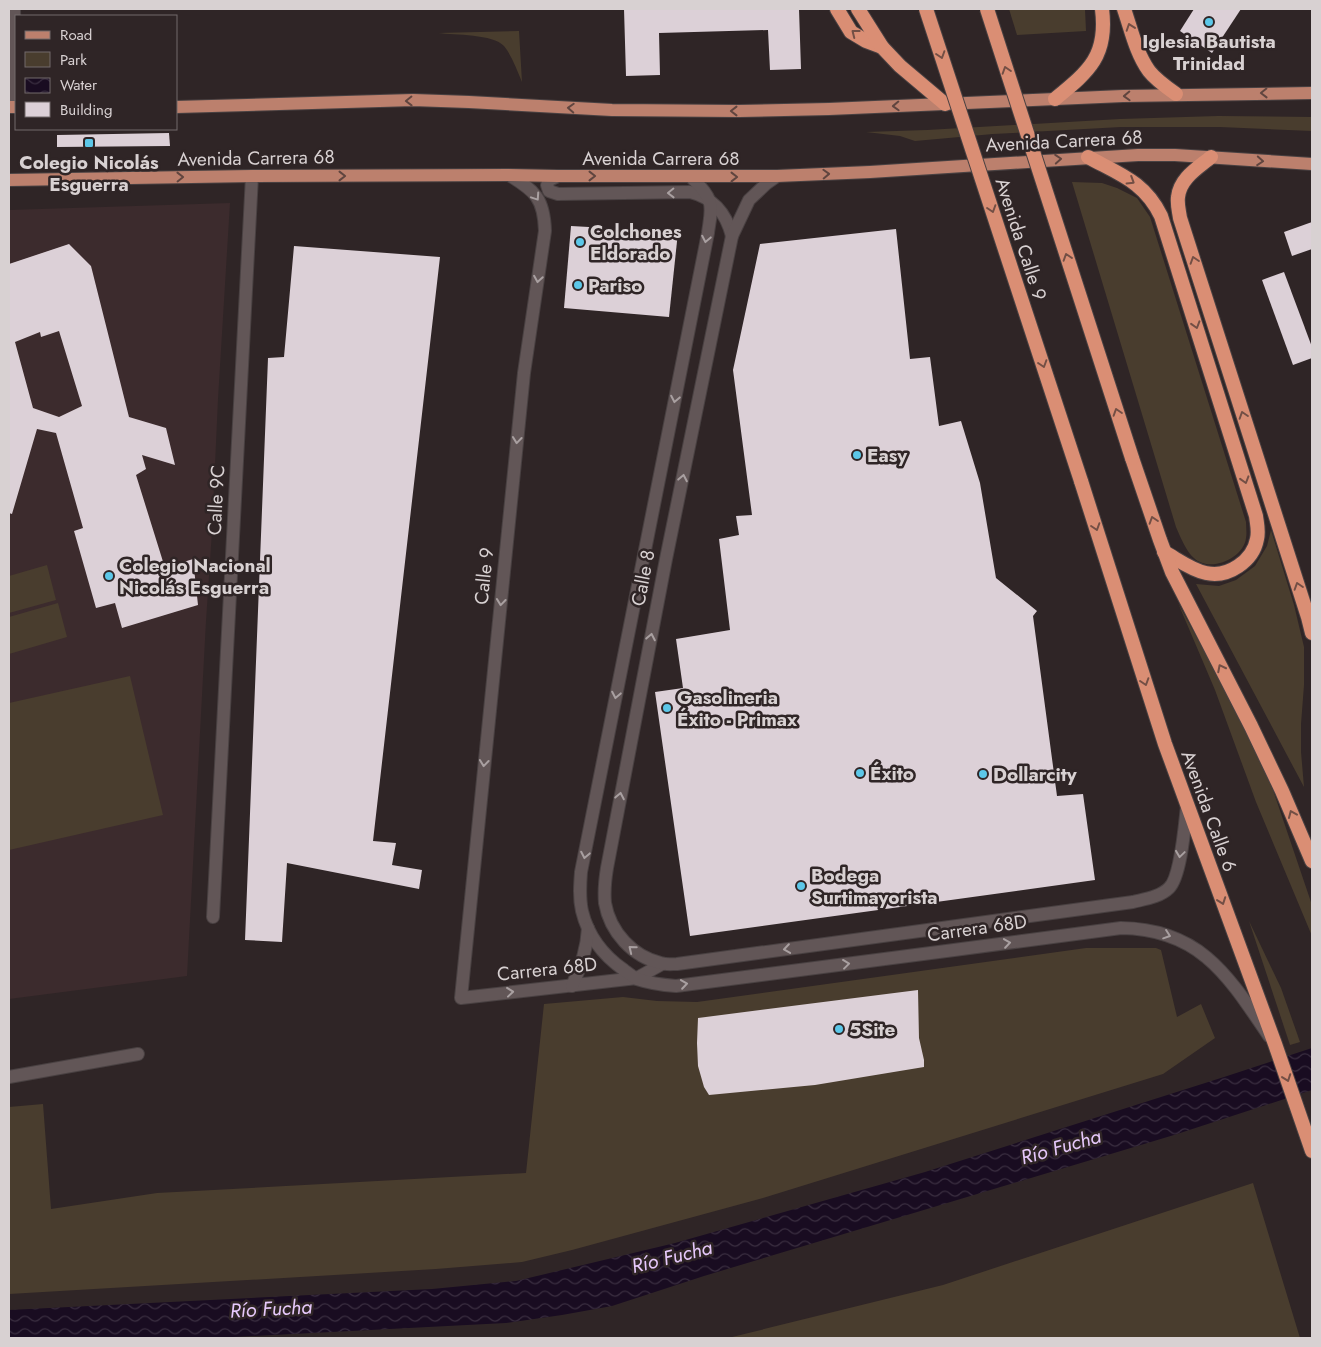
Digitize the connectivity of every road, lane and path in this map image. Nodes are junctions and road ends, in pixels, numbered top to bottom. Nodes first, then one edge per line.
1 (14, 9) edge
2 (837, 9) edge
3 (858, 9) edge
4 (926, 9) edge
5 (987, 9) edge
6 (1102, 9) edge
7 (1124, 9) edge
8 (882, 47) junction
9 (15, 58) edge
10 (1312, 92) edge
11 (1176, 94) junction
12 (1055, 99) junction
13 (945, 104) junction
14 (178, 107) edge
15 (1088, 157) junction
16 (1212, 157) junction
17 (1312, 164) edge
18 (508, 175) junction
19 (252, 176) junction
20 (558, 176) junction
21 (777, 176) junction
22 (691, 177) junction
23 (9, 180) edge
24 (710, 200) junction
25 (732, 236) junction
26 (1081, 481) joint
27 (1164, 552) junction
28 (1312, 633) edge
29 (1187, 806) junction
30 (1312, 834) edge
31 (1312, 860) edge
32 (213, 917) dead end
33 (588, 928) junction
34 (662, 964) junction
35 (677, 964) joint
36 (636, 978) junction
37 (572, 986) junction
38 (461, 998) joint
39 (1275, 1044) junction
40 (138, 1054) dead end
41 (9, 1077) edge
42 (1312, 1151) edge

1 - 9 street
8 -> 2 highway
3 - 8 highway
4 -> 26 highway, Avenida Calle 9, bridge
27 -> 5 highway, Avenida Calle 9, bridge
6 - 12 highway
11 -> 7 highway
8 - 13 highway
10 -> 11 main road
11 -> 12 main road
12 - 13 main road
13 -> 14 main road
15 - 16 main road, Avenida Carrera 68
21 -> 15 main road, Avenida Carrera 68
15 -> 27 highway
16 -> 17 main road, Avenida Carrera 68
28 -> 16 highway
19 -> 18 main road, Avenida Carrera 68
18 - 20 main road, Avenida Carrera 68
18 -> 38 street, Calle 9
23 -> 19 main road, Avenida Carrera 68
19 - 32 street, Calle 9C
20 -> 22 main road, Avenida Carrera 68
24 -> 20 street
22 -> 21 main road, Avenida Carrera 68
21 - 25 street, Calle 8
22 - 24 street
24 - 25 street
24 -> 33 street, Calle 8
34 -> 25 street, Calle 8
26 -> 29 highway, Avenida Calle 6
31 -> 27 highway
29 -> 35 street, Carrera 68D
29 -> 39 highway, Avenida Calle 6
30 - 31 highway
33 - 36 street, Calle 8
33 - 37 street
34 - 35 street, Calle 8
34 - 36 street, Carrera 68D
36 - 37 street, Carrera 68D
36 -> 39 street, Carrera 68D
38 -> 37 street, Carrera 68D
39 -> 42 highway, Avenida Calle 6
40 - 41 street

